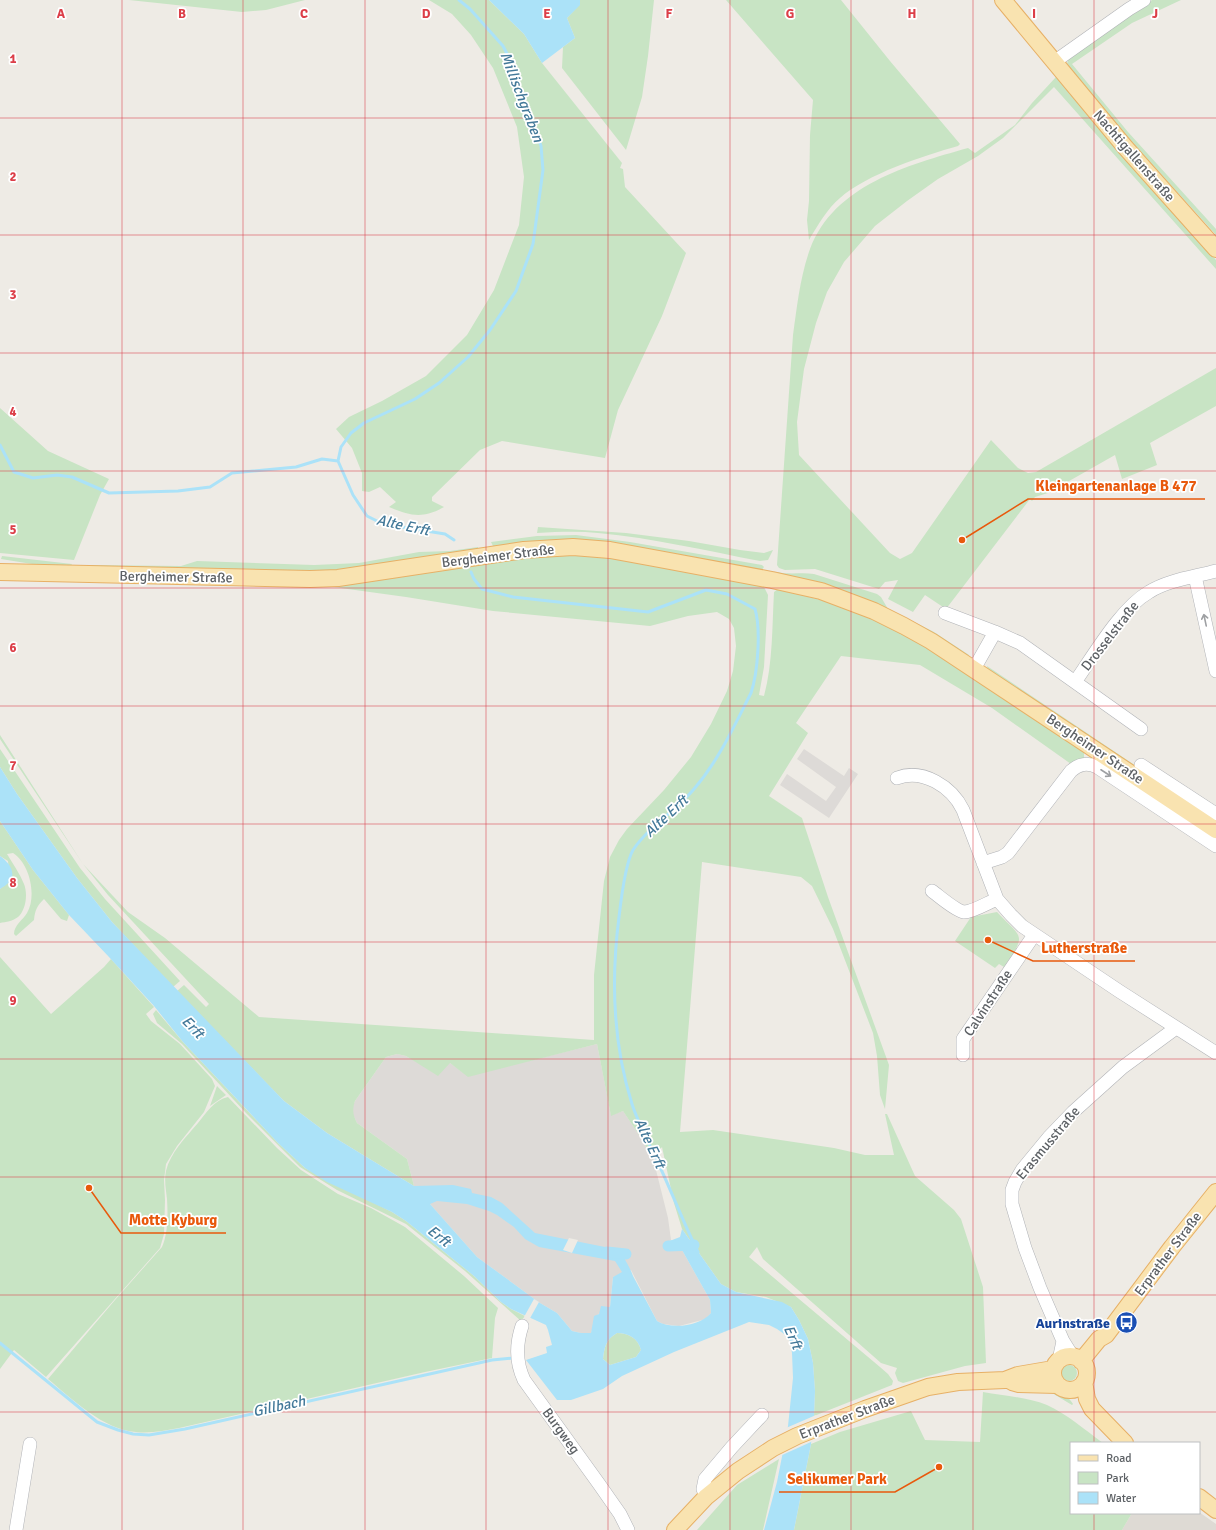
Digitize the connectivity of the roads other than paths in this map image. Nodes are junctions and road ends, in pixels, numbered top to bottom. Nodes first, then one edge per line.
1 (1004, 0) edge
2 (1144, 0) edge
3 (1054, 62) junction
4 (1216, 249) edge
5 (1216, 571) edge
6 (0, 572) edge
7 (1195, 576) junction
8 (945, 613) dead end
9 (995, 632) junction
10 (974, 669) junction
11 (1216, 671) edge
12 (1075, 682) junction
13 (1141, 729) dead end
14 (1142, 765) dead end
15 (897, 778) dead end
16 (1216, 814) edge
17 (1216, 830) edge
18 (1216, 846) edge
19 (983, 862) junction
20 (932, 891) dead end
21 (997, 899) junction
22 (1034, 934) junction
23 (1176, 1028) junction
24 (1216, 1053) edge
25 (963, 1055) dead end
26 (1216, 1192) edge
27 (522, 1326) dead end
28 (1071, 1372) junction
29 (762, 1415) dead end
30 (1122, 1440) edge
31 (30, 1444) dead end
32 (706, 1497) junction
33 (1200, 1498) edge
34 (1216, 1510) edge
35 (16, 1530) edge
36 (628, 1530) edge
37 (675, 1530) edge

1 - 3 main road, Nachtigallenstraße
2 - 3 street
3 - 4 main road, Nachtigallenstraße
5 - 7 street, Drosselstraße
6 - 10 main road, Bergheimer Straße
11 -> 7 street
7 - 12 street, Drosselstraße
8 - 9 street
9 - 10 street
9 - 12 street
10 - 17 main road, Bergheimer Straße
12 - 13 street
14 - 16 street, Bergheimer Straße
15 - 19 street
19 -> 18 street, Bergheimer Straße
19 - 21 street
20 - 21 street
21 - 22 street
22 - 23 street
22 - 25 street, Calvinstraße
23 - 24 street
23 - 28 street, Erasmusstraße
26 - 28 main road, Erprather Straße
27 - 36 street, Burgweg
28 - 30 main road
28 - 32 main road, Erprather Straße
29 - 32 street
31 - 35 street
32 - 37 main road, Erprather Straße
33 - 34 main road

